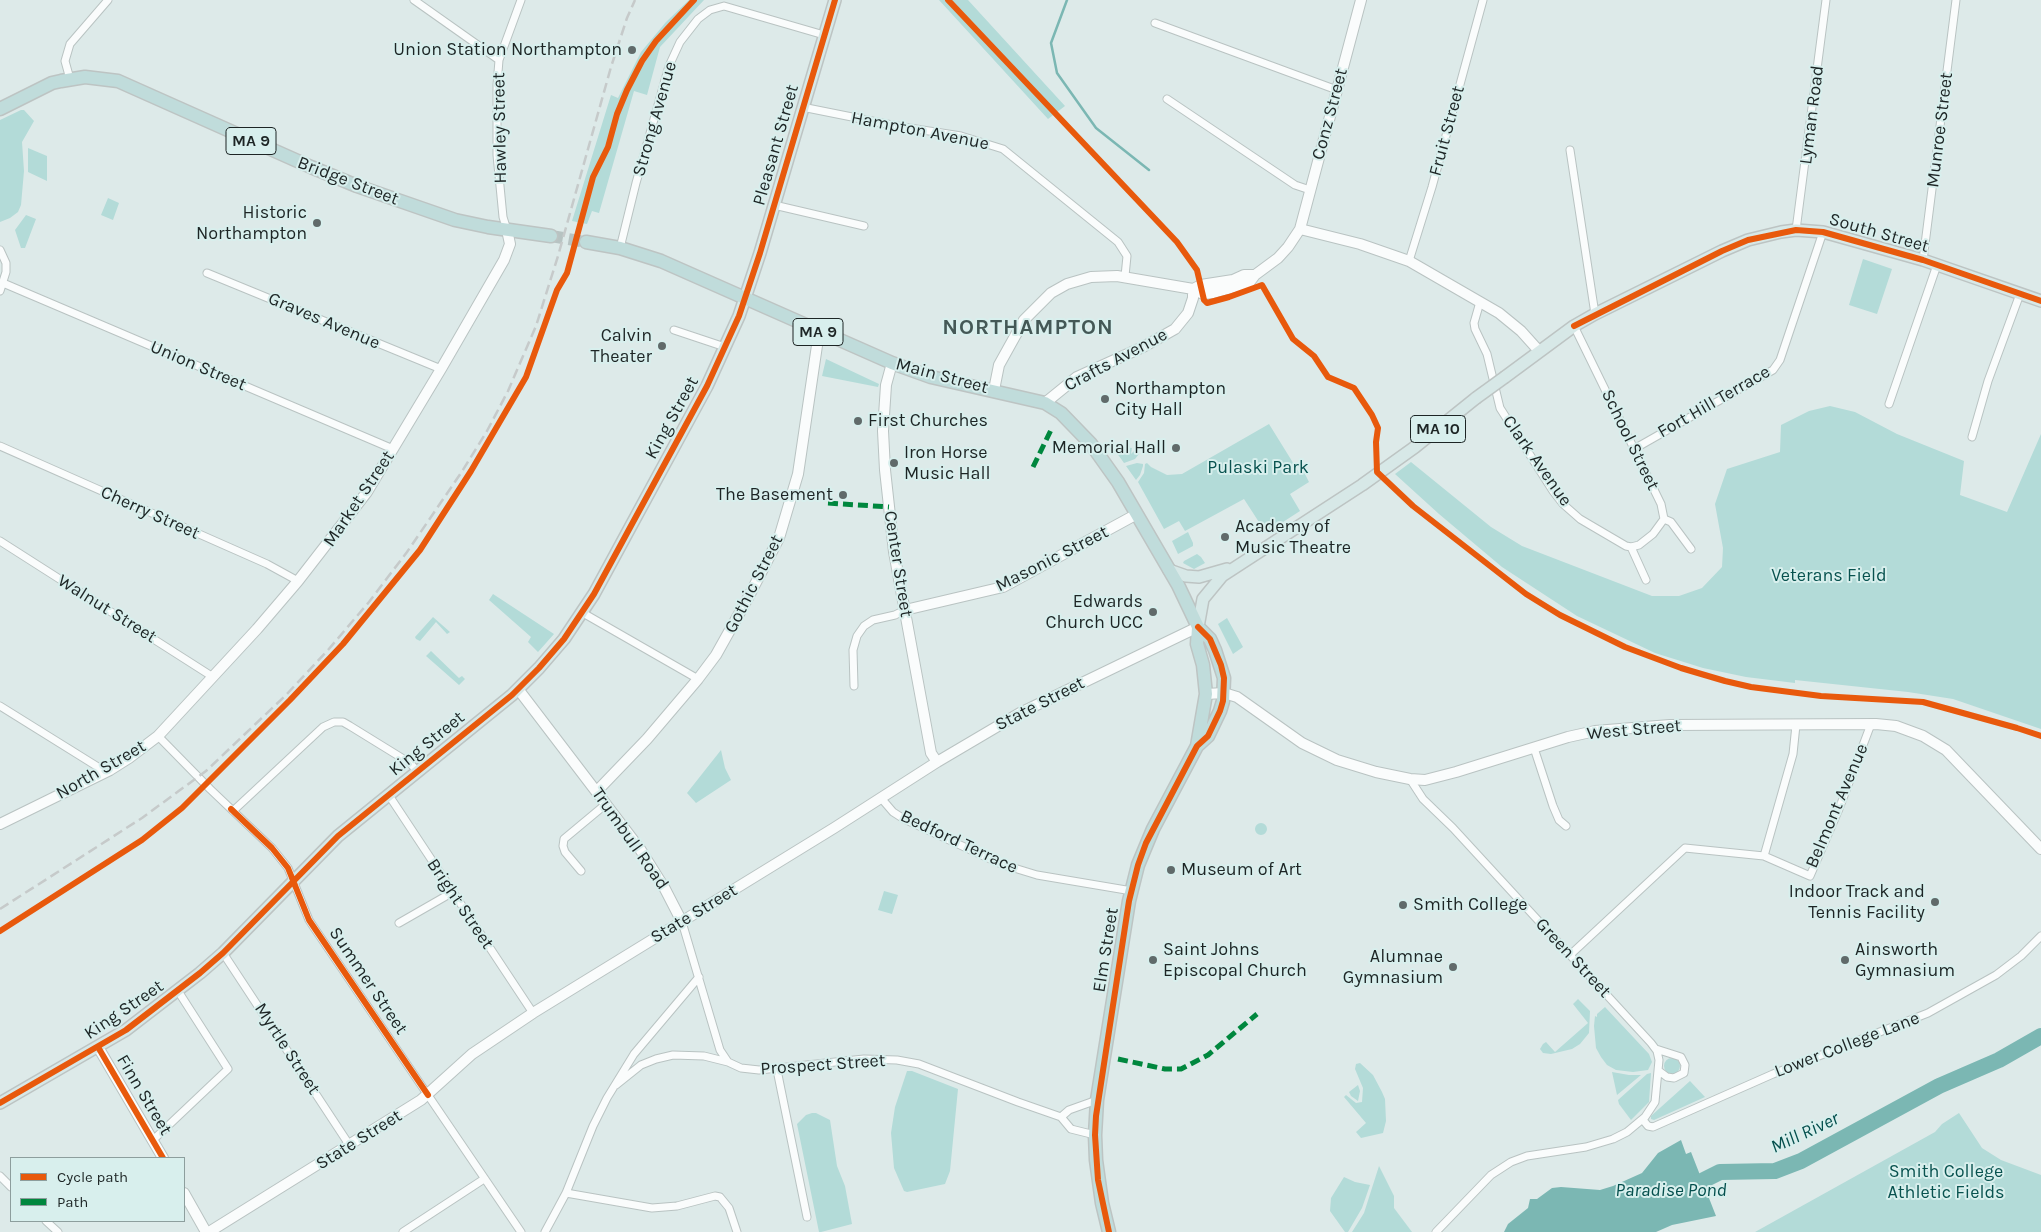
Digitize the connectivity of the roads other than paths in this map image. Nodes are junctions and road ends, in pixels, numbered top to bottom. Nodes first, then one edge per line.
1 (108, 0) edge
2 (414, 0) edge
3 (521, 0) edge
4 (835, 0) edge
5 (1361, 0) edge
6 (1483, 0) edge
7 (1826, 0) edge
8 (1956, 0) edge
9 (1155, 22) dead end
10 (824, 35) junction
11 (499, 60) junction
12 (70, 79) junction
13 (1337, 90) junction
14 (1167, 99) dead end
15 (802, 107) junction
16 (0, 109) edge
17 (1570, 150) dead end
18 (1310, 190) junction
19 (774, 205) junction
20 (864, 226) dead end
21 (1300, 229) junction
22 (506, 230) junction
23 (1796, 230) junction
24 (1823, 232) junction
25 (551, 236) tunnel mouth
26 (586, 242) tunnel mouth
27 (620, 248) junction
28 (0, 250) edge
29 (1923, 260) junction
30 (1410, 261) junction
31 (1937, 265) junction
32 (207, 273) dead end
33 (1125, 276) junction
34 (3, 283) junction
35 (1193, 289) junction
36 (0, 291) edge
37 (2020, 294) junction
38 (746, 299) junction
39 (2041, 301) edge
40 (1480, 302) junction
41 (1594, 314) junction
42 (1574, 326) junction
43 (674, 330) dead end
44 (819, 332) junction
45 (725, 347) junction
46 (1539, 351) junction
47 (892, 363) junction
48 (441, 369) junction
49 (994, 390) junction
50 (1045, 403) junction
51 (1889, 404) dead end
52 (1972, 437) dead end
53 (0, 446) edge
54 (393, 449) junction
55 (1634, 449) junction
56 (1137, 514) junction
57 (1664, 519) junction
58 (0, 541) edge
59 (1632, 547) junction
60 (1691, 549) dead end
61 (1236, 566) junction
62 (1169, 570) junction
63 (1646, 580) dead end
64 (298, 581) junction
65 (905, 610) junction
66 (583, 613) junction
67 (1198, 627) junction
68 (213, 677) junction
69 (698, 679) junction
70 (854, 686) dead end
71 (518, 689) junction
72 (1224, 693) junction
73 (1206, 694) junction
74 (0, 706) edge
75 (1871, 724) junction
76 (1796, 725) junction
77 (158, 736) junction
78 (1197, 746) junction
79 (1534, 748) junction
80 (937, 762) junction
81 (417, 771) junction
82 (102, 774) junction
83 (1410, 779) junction
84 (597, 791) junction
85 (388, 794) junction
86 (881, 798) junction
87 (606, 804) junction
88 (233, 811) junction
89 (2, 822) edge
90 (1566, 826) dead end
91 (2041, 849) edge
92 (1764, 856) junction
93 (581, 871) dead end
94 (293, 880) junction
95 (1132, 891) junction
96 (453, 892) junction
97 (682, 922) junction
98 (399, 923) dead end
99 (2041, 936) edge
100 (223, 952) junction
101 (1570, 956) junction
102 (699, 977) junction
103 (178, 991) junction
104 (533, 1013) junction
105 (98, 1047) junction
106 (1656, 1049) junction
107 (728, 1062) junction
108 (778, 1070) junction
109 (1659, 1071) junction
110 (616, 1085) junction
111 (428, 1095) junction
112 (1097, 1100) junction
113 (0, 1103) edge
114 (1061, 1117) junction
115 (1643, 1120) junction
116 (1095, 1135) junction
117 (153, 1140) junction
118 (350, 1146) junction
119 (163, 1157) edge
120 (0, 1176) edge
121 (484, 1179) junction
122 (10, 1186) edge
123 (566, 1193) junction
124 (185, 1195) edge
125 (807, 1217) dead end
126 (47, 1222) edge
127 (58, 1232) edge
128 (208, 1232) edge
129 (403, 1232) edge
130 (521, 1232) edge
131 (545, 1232) edge
132 (737, 1232) edge
133 (1109, 1232) edge
134 (1436, 1232) edge

1 - 12 street
2 - 11 street
3 - 11 street, Hawley Street
4 - 10 main road, Pleasant Street
5 - 13 street, Conz Street
6 - 30 street, Fruit Street
7 - 23 street, Lyman Road
8 - 29 street, Munroe Street
9 - 13 street
10 - 15 main road, Pleasant Street
10 - 27 street, Strong Avenue
11 - 22 street, Hawley Street
12 - 16 highway, Bridge Street / MA 9
12 - 22 highway, Bridge Street / MA 9
13 - 18 street, Conz Street
14 - 18 street
15 - 19 main road, Pleasant Street
15 - 33 street, Hampton Avenue
17 - 41 street
18 - 21 street, Conz Street
19 - 20 street
19 - 38 main road, Pleasant Street
21 - 30 street
21 - 35 street
22 - 25 highway, MA 9
22 - 48 street, Market Street
23 - 24 main road, South Street / MA 10
23 - 41 main road, South Street / MA 10
24 - 29 main road, South Street / MA 10
24 - 55 street, Fort Hill Terrace
26 - 27 highway, Main Street / MA 9
27 - 38 highway, Main Street / MA 9
28 - 34 street
29 - 31 main road, South Street / MA 10
30 - 40 street
31 - 37 main road, South Street / MA 10
31 - 51 street
32 - 48 street, Graves Avenue
33 - 35 street
33 - 49 street
34 - 36 street
34 - 54 street, Union Street
35 - 50 street, Crafts Avenue
37 - 39 main road, South Street / MA 10
37 - 52 street
38 - 44 highway, Main Street / MA 9
38 - 45 main road, King Street
40 - 46 street
40 - 59 street, Clark Avenue
41 - 42 main road, South Street / MA 10
42 - 46 main road, South Street / MA 10
42 - 55 street, School Street
43 - 45 street
44 - 47 highway, Main Street / MA 9
44 - 69 street, Gothic Street
45 - 66 main road, King Street
46 - 61 main road, South Street / MA 10, bridge
47 - 49 highway, Main Street / MA 9
47 - 65 street, Center Street
48 - 54 street, Market Street
49 - 50 highway, Main Street / MA 9
50 - 56 highway, Main Street / MA 9
53 - 64 street, Cherry Street
54 - 64 street, Market Street
55 - 57 street, School Street
56 - 62 highway, Main Street / MA 9
56 - 65 street, Masonic Street
57 - 59 street
57 - 60 street, School Street
58 - 68 street, Walnut Street
59 - 63 street
61 - 62 main road, MA 10
61 - 67 main road, MA 10
62 - 67 highway, Main Street
64 - 68 street, Market Street
65 - 70 street
65 - 80 street, Center Street
66 - 69 street
66 - 71 main road, King Street
67 - 72 highway, Main Street
67 - 73 highway, Main Street
67 - 80 street, State Street
68 - 77 street, Market Street
69 - 84 street, Gothic Street
71 - 81 main road, King Street
71 - 84 street, Trumbull Road
72 - 73 street, West Street
72 - 78 highway, Elm Street
72 - 83 street, West Street
73 - 78 highway, Elm Street
74 - 82 street
75 - 76 street, West Street
75 - 91 street, West Street
75 - 92 street, Belmont Avenue
76 - 79 street, West Street
76 - 92 street
77 - 82 street, North Street
77 - 88 street, North Street
78 - 95 highway, Elm Street
79 - 83 street, West Street
79 - 90 street
80 - 86 street, State Street
81 - 85 main road, King Street
81 - 88 street
82 - 89 street, North Street
83 - 101 street, Green Street
84 - 87 street, Trumbull Road
85 - 94 main road, King Street
85 - 96 street, Bright Street
86 - 95 street, Bedford Terrace
86 - 97 street, State Street
87 - 93 street
87 - 97 street, Trumbull Road
88 - 94 street, North Street
92 - 101 street, Belmont Avenue
94 - 100 main road, King Street
94 - 111 street, Summer Street
95 - 112 highway, Elm Street
96 - 98 street
96 - 104 street, Bright Street
97 - 102 street, Trumbull Road
97 - 104 street, State Street
99 - 115 street, Lower College Lane
100 - 103 main road, King Street
100 - 118 street, Myrtle Street
101 - 106 street, Green Street
102 - 107 street, Trumbull Road
102 - 110 street, Prospect Street
103 - 105 main road, King Street
103 - 117 street
104 - 111 street, State Street
105 - 113 main road, King Street
105 - 117 street, Finn Street
106 - 109 street
106 - 109 street, Green Street
107 - 108 street, Prospect Street
107 - 110 street, Prospect Street
108 - 114 street, Prospect Street
108 - 125 street
109 - 115 street
110 - 123 street, Prospect Street
111 - 118 street, State Street
111 - 121 street, Summer Street
112 - 114 street
112 - 116 highway, Elm Street
114 - 116 street, Prospect Street
115 - 134 street
116 - 133 highway, Elm Street
117 - 119 street, Finn Street
118 - 128 street, State Street
120 - 122 street
121 - 129 street
121 - 130 street, Summer Street
123 - 131 street, Prospect Street
123 - 132 street
124 - 128 street
126 - 127 street

